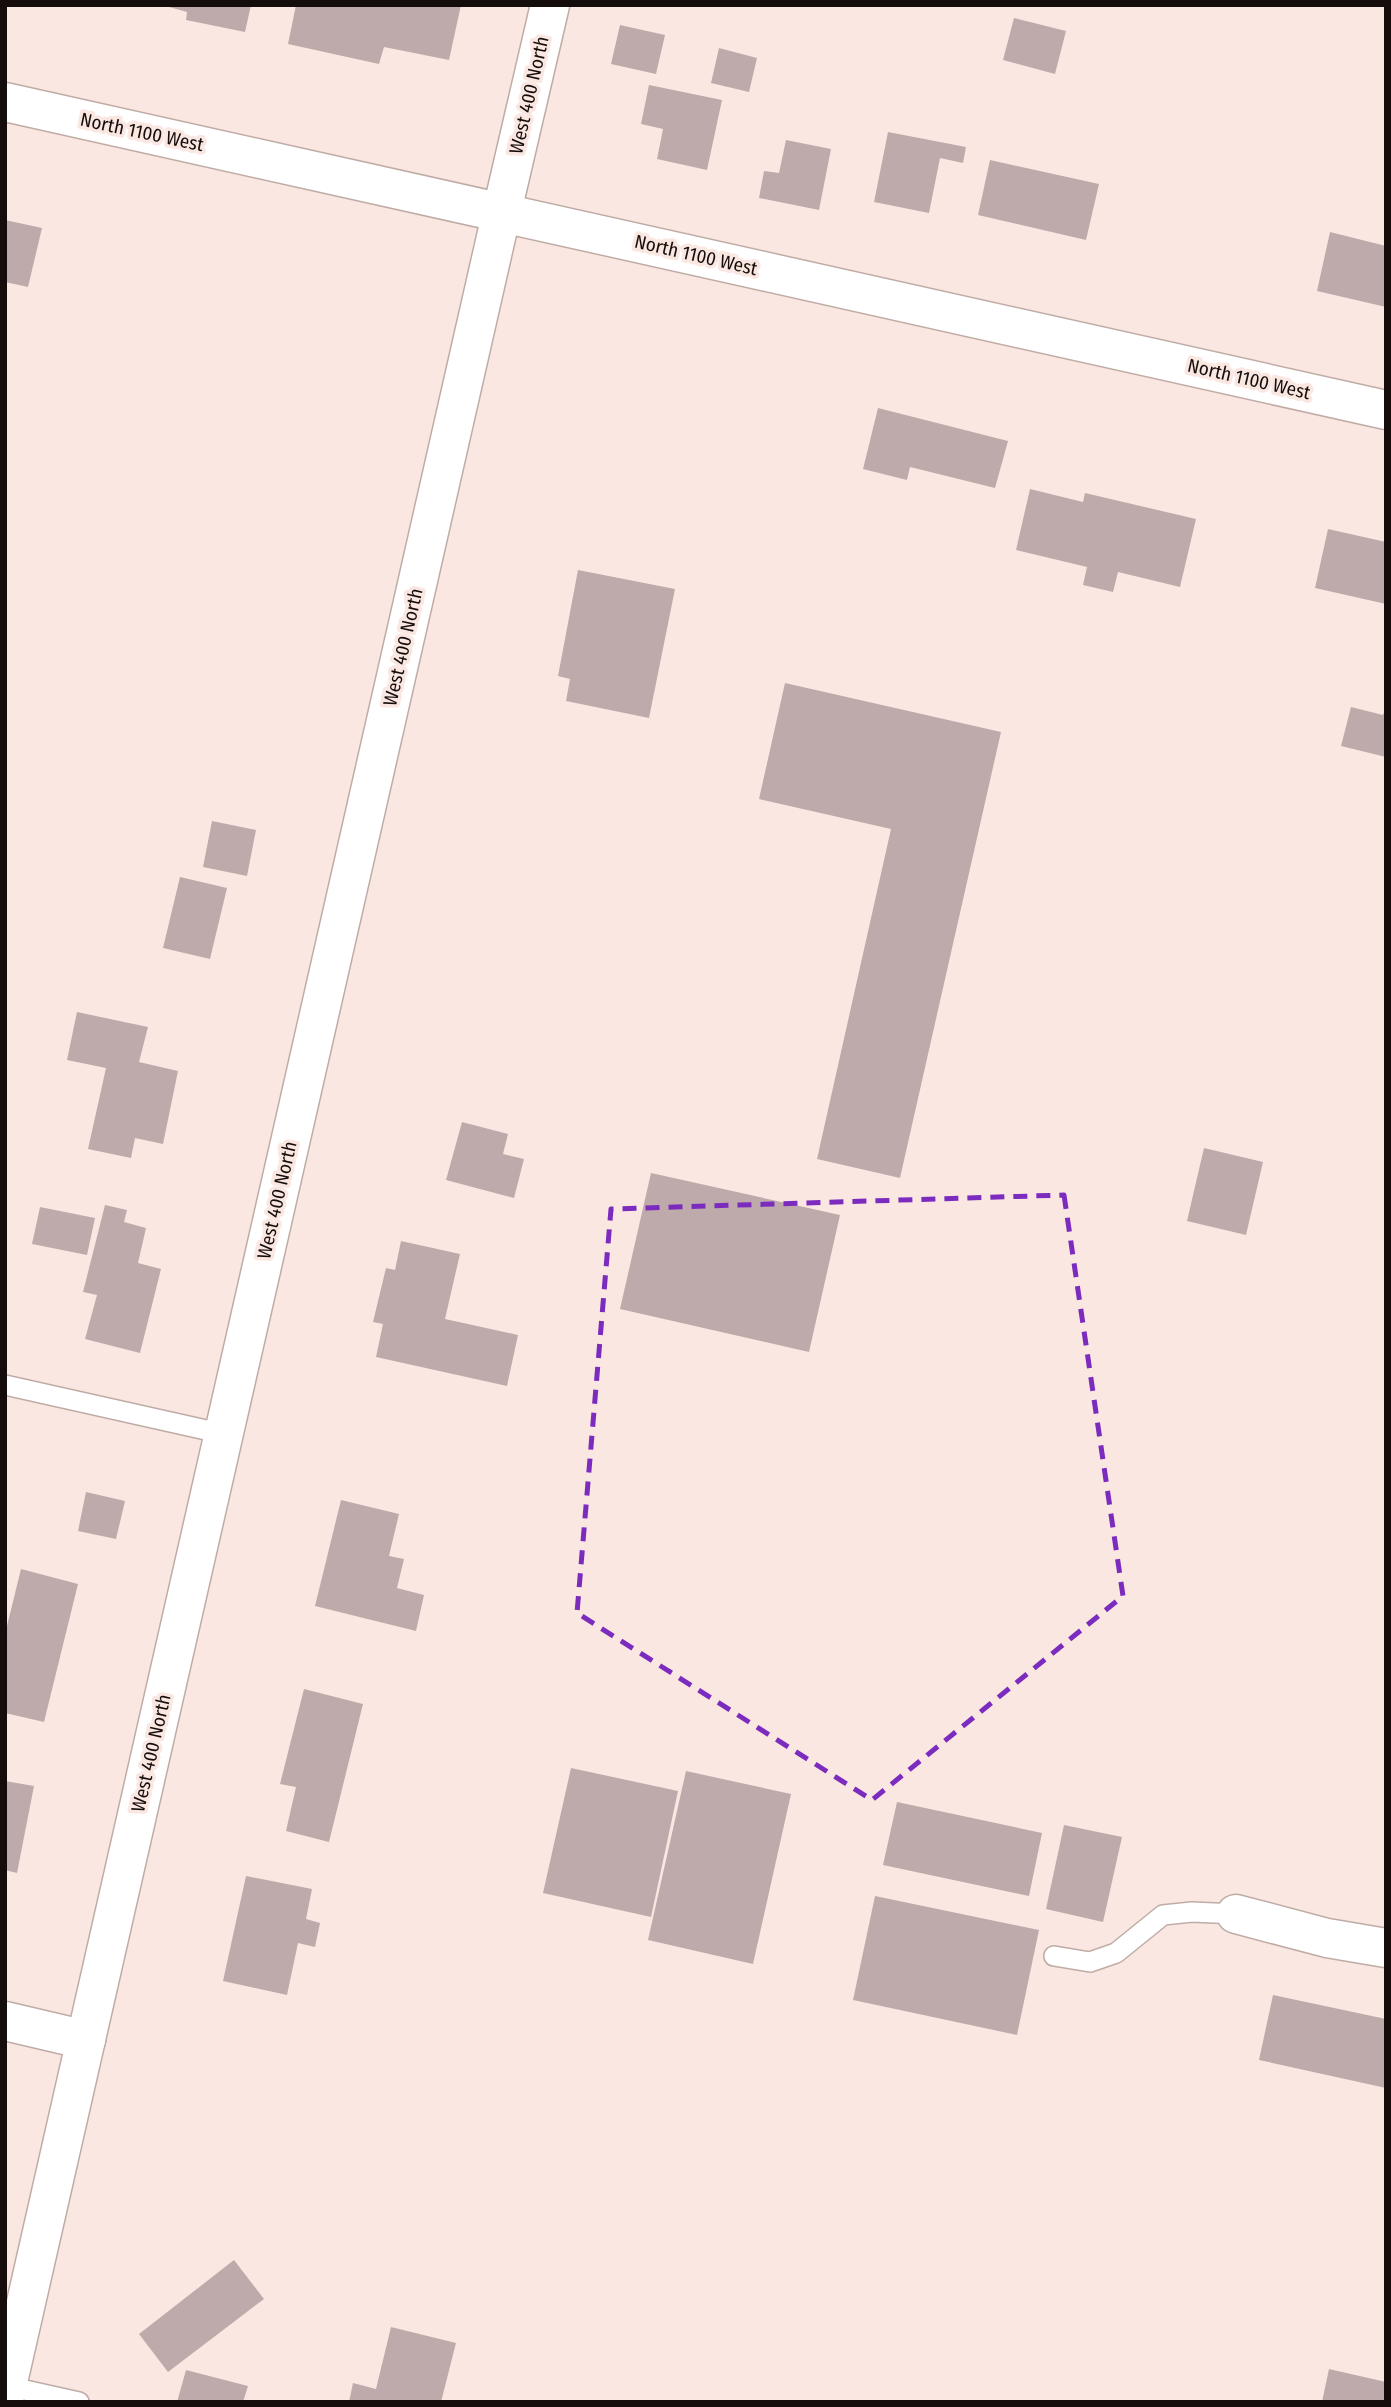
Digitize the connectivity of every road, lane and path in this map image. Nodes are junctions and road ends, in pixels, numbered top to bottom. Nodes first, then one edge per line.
1 (550, 5) edge
2 (5, 102) edge
3 (502, 211) junction
4 (1386, 410) edge
5 (5, 1385) edge
6 (224, 1434) junction
7 (1236, 1913) joint
8 (1386, 1948) edge
9 (1054, 1956) dead end
10 (5, 2021) edge
11 (86, 2040) junction
12 (6, 2391) edge
13 (79, 2402) edge

1 - 3 street, West 400 North
2 - 3 street, North 1100 West
3 - 4 street, North 1100 West
3 - 6 street, West 400 North
5 - 6 lane
6 - 11 street, West 400 North
7 - 8 street
7 - 9 lane
10 - 11 street
11 - 12 street, West 400 North
12 - 13 lane

